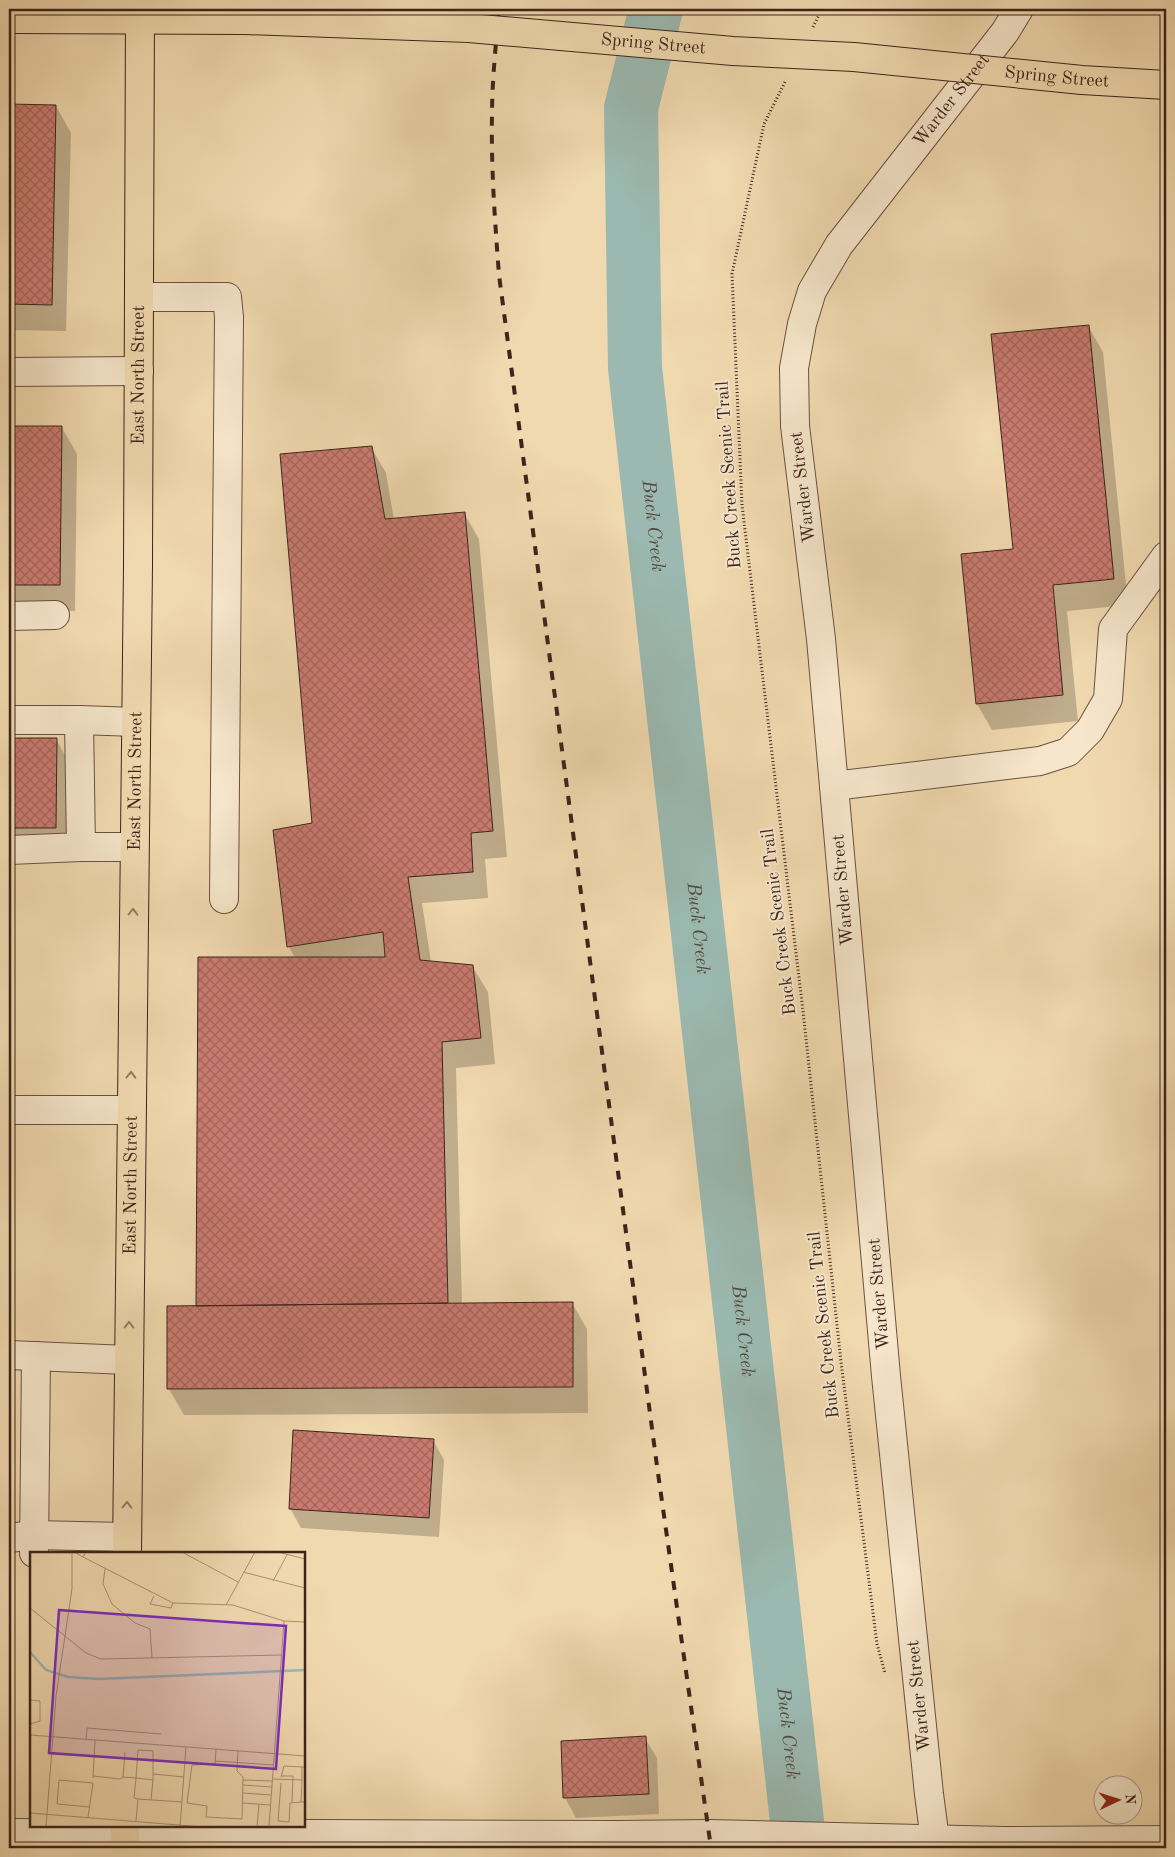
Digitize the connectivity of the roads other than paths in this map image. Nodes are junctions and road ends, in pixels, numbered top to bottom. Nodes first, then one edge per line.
1 (1019, 9) edge
2 (140, 14) edge
3 (9, 19) edge
4 (1166, 85) edge
5 (139, 297) junction
6 (139, 371) junction
7 (9, 372) edge
8 (1166, 556) edge
9 (56, 615) dead end
10 (9, 616) edge
11 (9, 720) edge
12 (79, 720) junction
13 (136, 722) junction
14 (834, 786) junction
15 (134, 846) junction
16 (81, 847) junction
17 (9, 850) edge
18 (224, 899) dead end
19 (9, 1110) edge
20 (130, 1110) junction
21 (9, 1355) edge
22 (36, 1356) junction
23 (128, 1360) junction
24 (25, 1542) edge
25 (127, 1545) edge
26 (37, 1830) edge
27 (9, 1833) edge
28 (125, 1836) edge
29 (935, 1840) junction
30 (1166, 1840) edge

1 - 14 street, Warder Street
2 - 3 main road, Spring Street
2 - 4 main road, Spring Street, bridge
2 - 5 main road, East North Street
5 - 6 main road, East North Street
5 - 18 street
6 - 7 street
6 - 13 main road, East North Street
8 - 14 street
9 - 10 street
11 - 12 street
12 - 13 street
12 - 16 street
13 - 15 main road, East North Street
14 - 29 street, Warder Street
15 - 16 street
20 -> 15 main road, East North Street
16 - 17 street
19 - 20 street
23 -> 20 main road, East North Street
21 - 22 street
22 - 23 street
22 - 24 street
25 -> 23 main road, East North Street
24 - 25 street
26 - 27 street
26 - 28 street
28 - 29 street
29 - 30 street

